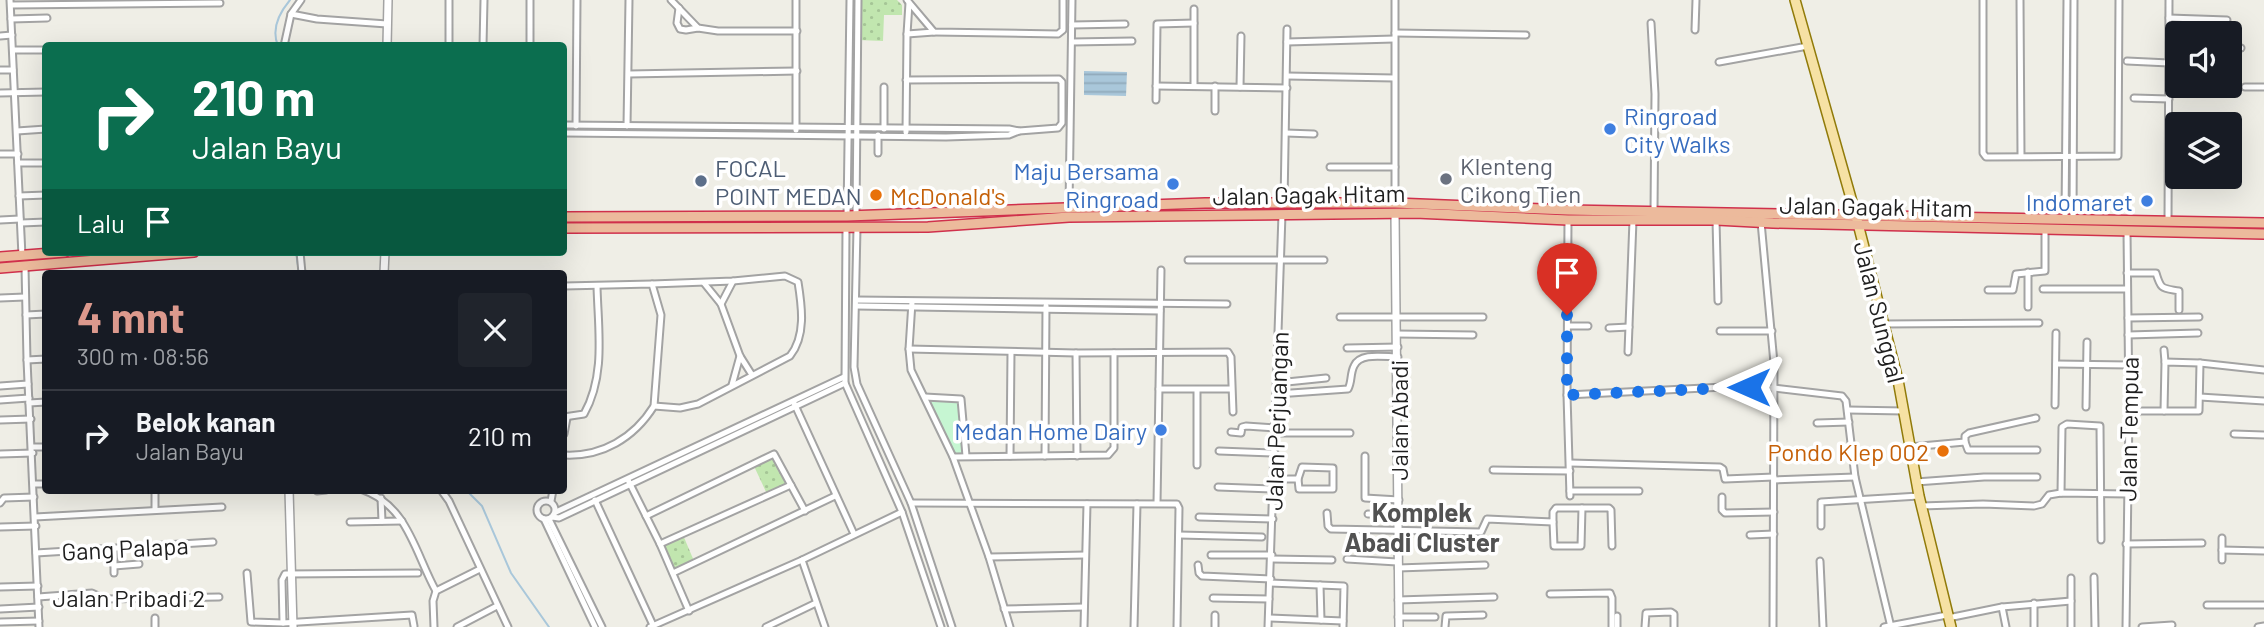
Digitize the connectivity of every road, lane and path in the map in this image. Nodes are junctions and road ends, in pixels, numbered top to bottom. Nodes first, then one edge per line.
1 (0, 0) edge
2 (301, 0) edge
3 (387, 0) edge
4 (449, 0) edge
5 (484, 0) edge
6 (530, 0) edge
7 (578, 0) edge
8 (629, 0) edge
9 (671, 0) edge
10 (796, 0) edge
11 (1063, 0) edge
12 (1072, 0) edge
13 (1395, 0) edge
14 (1696, 0) edge
15 (1795, 0) edge
16 (1983, 0) edge
17 (2020, 0) edge
18 (2067, 0) edge
19 (2074, 0) edge
20 (2119, 0) edge
21 (2169, 0) edge
22 (849, 1) edge
23 (858, 1) edge
24 (908, 1) edge
25 (10, 2) edge
26 (220, 4) dead end
27 (679, 8) junction
28 (1194, 9) dead end
29 (291, 13) junction
30 (47, 18) dead end
31 (2169, 18) joint
32 (11, 19) junction
33 (2227, 20) dead end
34 (1194, 23) junction
35 (1651, 23) dead end
36 (387, 24) junction
37 (1125, 24) dead end
38 (1072, 25) junction
39 (698, 28) junction
40 (1287, 29) dead end
41 (1695, 30) dead end
42 (797, 31) junction
43 (934, 32) junction
44 (907, 34) junction
45 (12, 35) junction
46 (1526, 35) dead end
47 (0, 36) edge
48 (1241, 36) dead end
49 (1394, 36) junction
50 (1132, 41) dead end
51 (285, 42) edge
52 (387, 42) edge
53 (449, 42) edge
54 (483, 42) edge
55 (530, 42) edge
56 (1072, 42) junction
57 (1287, 42) junction
58 (1808, 46) junction
59 (13, 50) junction
60 (42, 50) edge
61 (2127, 61) dead end
62 (1719, 62) dead end
63 (2165, 63) edge
64 (13, 69) junction
65 (0, 70) edge
66 (797, 71) junction
67 (629, 74) junction
68 (1287, 76) junction
69 (848, 77) junction
70 (856, 77) junction
71 (1394, 78) junction
72 (906, 80) junction
73 (2070, 80) junction
74 (1156, 86) junction
75 (1194, 86) junction
76 (1215, 86) junction
77 (884, 87) dead end
78 (1240, 87) junction
79 (2245, 87) dead end
80 (2264, 87) edge
81 (1287, 88) junction
82 (42, 92) edge
83 (0, 93) edge
84 (14, 93) junction
85 (2134, 98) dead end
86 (2169, 99) joint
87 (1156, 100) dead end
88 (1215, 111) dead end
89 (2169, 112) edge
90 (567, 125) edge
91 (576, 125) junction
92 (796, 127) junction
93 (627, 129) junction
94 (884, 129) junction
95 (42, 130) edge
96 (17, 131) junction
97 (852, 131) junction
98 (567, 133) edge
99 (576, 133) junction
100 (906, 133) junction
101 (1286, 133) junction
102 (796, 134) junction
103 (1314, 134) dead end
104 (878, 135) junction
105 (878, 153) dead end
106 (0, 154) edge
107 (18, 154) junction
108 (2021, 155) junction
109 (2074, 155) junction
110 (2066, 156) junction
111 (18, 163) junction
112 (42, 163) edge
113 (1331, 167) dead end
114 (1395, 167) junction
115 (2168, 189) edge
116 (42, 195) edge
117 (19, 196) junction
118 (1284, 203) junction
119 (1069, 206) junction
120 (1493, 206) junction
121 (2065, 207) junction
122 (2074, 207) junction
123 (1395, 208) junction
124 (1654, 211) junction
125 (1282, 214) junction
126 (851, 215) junction
127 (567, 217) edge
128 (597, 217) junction
129 (1492, 217) junction
130 (2069, 218) junction
131 (0, 220) edge
132 (1568, 220) junction
133 (1633, 220) junction
134 (1716, 220) junction
135 (20, 221) junction
136 (1857, 221) junction
137 (2168, 221) junction
138 (42, 222) edge
139 (1761, 222) junction
140 (2233, 222) junction
141 (2264, 223) edge
142 (597, 227) junction
143 (567, 228) edge
144 (846, 228) junction
145 (857, 228) junction
146 (2045, 229) junction
147 (2127, 231) junction
148 (2233, 233) junction
149 (2264, 234) edge
150 (42, 254) edge
151 (22, 256) junction
152 (133, 256) edge
153 (0, 257) edge
154 (1188, 260) dead end
155 (1324, 260) dead end
156 (1280, 261) junction
157 (25, 267) junction
158 (0, 268) edge
159 (1161, 270) dead end
160 (2028, 272) junction
161 (2127, 273) junction
162 (733, 281) junction
163 (704, 283) junction
164 (652, 284) junction
165 (567, 286) edge
166 (597, 286) junction
167 (2043, 289) dead end
168 (2127, 289) junction
169 (1988, 290) dead end
170 (25, 297) junction
171 (0, 298) edge
172 (1718, 301) dead end
173 (856, 303) junction
174 (720, 304) junction
175 (912, 304) junction
176 (1227, 304) dead end
177 (1046, 306) junction
178 (2028, 307) dead end
179 (1160, 308) junction
180 (2179, 310) dead end
181 (42, 314) edge
182 (26, 315) junction
183 (1340, 317) dead end
184 (1397, 317) junction
185 (1483, 317) dead end
186 (2199, 317) dead end
187 (2128, 318) junction
188 (2039, 323) dead end
189 (1883, 324) junction
190 (1567, 326) junction
191 (1588, 326) dead end
192 (1609, 327) dead end
193 (1629, 327) junction
194 (1720, 331) dead end
195 (1772, 331) junction
196 (2056, 333) dead end
197 (2198, 333) dead end
198 (1397, 334) junction
199 (1473, 335) dead end
200 (2128, 335) junction
201 (2087, 342) dead end
202 (1398, 347) junction
203 (1347, 348) dead end
204 (909, 349) junction
205 (2164, 350) dead end
206 (1160, 351) junction
207 (1011, 352) junction
208 (1046, 352) junction
209 (1628, 352) dead end
210 (1076, 353) junction
211 (1114, 353) junction
212 (740, 356) junction
213 (1398, 357) junction
214 (42, 359) edge
215 (27, 360) junction
216 (2165, 362) junction
217 (2200, 363) junction
218 (2056, 364) junction
219 (2087, 364) junction
220 (2129, 365) junction
221 (2264, 370) edge
222 (752, 375) junction
223 (1326, 378) dead end
224 (844, 380) junction
225 (1277, 383) junction
226 (28, 384) junction
227 (732, 385) junction
228 (0, 386) edge
229 (1774, 388) junction
230 (1159, 389) junction
231 (1231, 389) junction
232 (1197, 390) junction
233 (1277, 394) junction
234 (1567, 395) junction
235 (925, 397) junction
236 (2200, 397) junction
237 (0, 400) edge
238 (29, 401) junction
239 (2264, 401) edge
240 (42, 402) edge
241 (794, 402) junction
242 (654, 405) junction
243 (2055, 405) dead end
244 (2086, 407) dead end
245 (1847, 410) junction
246 (1904, 411) junction
247 (2129, 411) junction
248 (2164, 411) junction
249 (1233, 412) dead end
250 (567, 417) edge
251 (2036, 418) dead end
252 (31, 419) junction
253 (0, 421) edge
254 (1849, 422) junction
255 (1816, 423) dead end
256 (1276, 430) junction
257 (1231, 432) dead end
258 (1350, 433) dead end
259 (2234, 434) dead end
260 (2264, 435) edge
261 (1965, 442) junction
262 (698, 444) junction
263 (1910, 447) junction
264 (42, 448) edge
265 (32, 450) junction
266 (2037, 450) dead end
267 (701, 451) junction
268 (1219, 451) dead end
269 (1275, 453) junction
270 (0, 454) edge
271 (567, 455) edge
272 (1010, 456) junction
273 (1045, 456) junction
274 (1077, 456) junction
275 (1365, 456) dead end
276 (953, 457) junction
277 (966, 457) junction
278 (1570, 463) junction
279 (1197, 466) dead end
280 (896, 467) junction
281 (1493, 470) dead end
282 (1570, 471) junction
283 (886, 472) junction
284 (1854, 477) junction
285 (2037, 477) dead end
286 (1774, 478) junction
287 (1275, 479) junction
288 (1298, 479) junction
289 (628, 481) junction
290 (1916, 482) junction
291 (34, 484) junction
292 (42, 484) edge
293 (791, 485) junction
294 (1218, 487) dead end
295 (1274, 489) junction
296 (1639, 491) dead end
297 (2061, 493) junction
298 (155, 494) edge
299 (289, 494) edge
300 (372, 494) edge
301 (444, 494) edge
302 (547, 494) edge
303 (551, 494) edge
304 (2100, 494) junction
305 (2127, 494) junction
306 (835, 496) junction
307 (34, 497) junction
308 (1723, 497) dead end
309 (2, 498) edge
310 (381, 498) junction
311 (595, 500) junction
312 (1399, 500) junction
313 (548, 501) junction
314 (1860, 501) junction
315 (1920, 501) junction
316 (970, 502) junction
317 (911, 503) junction
318 (1157, 503) junction
319 (1087, 504) junction
320 (1137, 504) junction
321 (222, 507) dead end
322 (1582, 508) junction
323 (155, 510) junction
324 (805, 511) junction
325 (902, 512) junction
326 (1774, 512) junction
327 (1327, 513) dead end
328 (1368, 514) dead end
329 (1398, 515) junction
330 (646, 516) junction
331 (35, 517) junction
332 (550, 517) junction
333 (1199, 517) dead end
334 (1273, 519) junction
335 (382, 521) junction
336 (402, 521) junction
337 (350, 522) dead end
338 (1553, 522) junction
339 (36, 526) junction
340 (1821, 526) dead end
341 (0, 527) edge
342 (1398, 531) junction
343 (854, 534) junction
344 (1774, 534) junction
345 (1179, 535) junction
346 (1750, 535) dead end
347 (1262, 537) dead end
348 (2222, 538) dead end
349 (2101, 540) dead end
350 (213, 542) dead end
351 (2202, 543) dead end
352 (660, 544) junction
353 (2126, 544) junction
354 (1612, 546) dead end
355 (114, 549) junction
356 (2222, 550) junction
357 (2264, 551) edge
358 (36, 553) junction
359 (1085, 555) junction
360 (1211, 555) dead end
361 (989, 557) junction
362 (1272, 557) junction
363 (1347, 559) dead end
364 (1332, 560) dead end
365 (2222, 560) dead end
366 (802, 561) junction
367 (1820, 561) dead end
368 (139, 564) dead end
369 (1198, 565) dead end
370 (1397, 565) junction
371 (1485, 565) dead end
372 (480, 569) junction
373 (247, 573) dead end
374 (291, 573) junction
375 (418, 573) dead end
376 (673, 573) junction
377 (935, 574) junction
378 (925, 577) junction
379 (2094, 577) dead end
380 (2071, 578) dead end
381 (1271, 581) junction
382 (1320, 585) junction
383 (37, 586) junction
384 (580, 586) junction
385 (0, 587) edge
386 (436, 591) junction
387 (1550, 594) dead end
388 (38, 597) junction
389 (219, 597) dead end
390 (1494, 597) dead end
391 (1213, 598) dead end
392 (1269, 599) junction
393 (1398, 600) junction
394 (2071, 601) junction
395 (816, 603) junction
396 (2034, 603) junction
397 (2207, 605) dead end
398 (2264, 605) edge
399 (497, 606) junction
400 (39, 607) junction
401 (1084, 607) junction
402 (2002, 607) junction
403 (0, 608) edge
404 (1004, 609) junction
405 (689, 611) junction
406 (1215, 615) dead end
407 (1483, 615) dead end
408 (1617, 616) dead end
409 (1398, 617) junction
410 (1435, 617) dead end
411 (155, 618) dead end
412 (1269, 618) junction
413 (1321, 620) junction
414 (1949, 620) edge
415 (0, 622) edge
416 (283, 623) junction
417 (39, 624) edge
418 (1343, 624) edge
419 (293, 625) edge
420 (2172, 625) dead end
421 (414, 626) edge
422 (652, 626) edge
423 (2264, 626) edge
424 (155, 627) edge
425 (434, 627) edge
426 (457, 627) edge
427 (508, 627) edge
428 (595, 627) edge
429 (602, 627) edge
430 (766, 627) edge
431 (825, 627) edge
432 (941, 627) edge
433 (952, 627) edge
434 (1010, 627) edge
435 (1084, 627) edge
436 (1134, 627) edge
437 (1177, 627) edge
438 (1215, 627) edge
439 (1268, 627) edge
440 (1399, 627) edge
441 (1445, 627) edge
442 (1612, 627) edge
443 (1617, 627) edge
444 (1645, 627) edge
445 (1674, 627) edge
446 (1773, 627) edge
447 (1823, 627) edge
448 (1884, 627) edge
449 (1891, 627) edge
450 (2006, 627) edge
451 (2034, 627) edge
452 (2071, 627) edge
453 (2095, 627) edge
454 (2126, 627) edge
455 (2142, 627) edge
456 (2258, 627) edge

1 - 25 street
2 - 29 street
3 - 36 street
4 - 53 street
5 - 54 street
6 - 55 street
7 - 91 street
8 - 67 street
9 - 27 street
10 - 42 street
11 - 43 street
12 - 38 street
13 - 49 street
14 - 41 street
15 - 58 main road, Jalan Sunggal
16 - 108 street
17 - 108 street
18 - 73 street
19 - 73 street
20 - 109 street
21 - 31 street
22 - 23 street
22 - 69 street
23 - 70 street
24 - 43 street
24 - 44 street
25 - 26 street
25 - 32 street
27 - 39 street
27 - 39 street
28 - 34 street
29 - 36 street
29 - 51 street
30 - 32 street
31 - 33 street
32 - 45 street
34 - 74 street
34 - 75 street
35 - 124 street
36 - 52 street
37 - 38 street
38 - 56 street
39 - 42 street
40 - 57 street
42 - 66 street
43 - 44 street
44 - 72 street
45 - 47 street
45 - 59 street
46 - 49 street
48 - 78 street
49 - 57 street
49 - 71 street
50 - 56 street
56 - 119 street
57 - 68 street
58 - 62 street
58 - 136 main road, Jalan Sunggal
59 - 60 street
59 - 64 street
61 - 63 street
64 - 65 street
64 - 84 street
66 - 67 street
66 - 92 street
67 - 93 street
68 - 71 street
68 - 81 street
69 - 70 street
69 - 97 street
70 - 97 street
71 - 114 street
72 - 100 street
72 - 100 street
73 - 109 street
73 - 110 street
74 - 75 street
74 - 87 street
75 - 76 street
76 - 78 street
76 - 88 street
77 - 94 street
78 - 81 street
79 - 80 street
81 - 101 street
82 - 84 street
83 - 84 street
84 - 96 street
85 - 86 street
86 - 89 street
90 - 91 street
91 - 93 street
91 - 99 street
92 - 93 street
92 - 97 street
92 - 102 street
93 - 99 street
93 - 102 street
94 - 97 street
94 - 100 street
95 - 96 street
96 - 107 street
97 - 102 street
97 - 104 street
97 - 126 street
98 - 99 street
100 - 104 street
101 - 103 street
101 - 118 street
104 - 105 street
106 - 107 street
107 - 111 street
108 - 110 street
109 - 110 street
109 - 122 street
110 - 121 street
111 - 112 street
111 - 117 street
113 - 114 street
114 - 123 street
115 - 137 street
116 - 117 street
117 - 135 street
118 - 119 highway, Jalan Gagak Hitam
118 - 123 highway, Jalan Gagak Hitam
119 - 126 highway, Jalan Gagak Hitam
120 - 123 highway, Jalan Gagak Hitam
120 - 124 highway, Jalan Gagak Hitam
120 - 129 highway
121 - 122 street
121 - 130 street
122 - 130 street
123 - 125 highway, Jalan Gagak Hitam
123 - 129 highway, Jalan Gagak Hitam
123 - 184 street, Jalan Abadi
124 - 136 highway, Jalan Gagak Hitam
125 - 145 highway, Jalan Gagak Hitam
125 - 156 street, Jalan Perjuangan
126 - 128 highway, Jalan Gagak Hitam
127 - 128 highway, Jalan Gagak Hitam
128 - 142 highway
129 - 132 highway, Jalan Gagak Hitam
130 - 136 highway, Jalan Gagak Hitam
130 - 137 highway, Jalan Gagak Hitam
131 - 135 street
132 - 133 highway, Jalan Gagak Hitam
132 - 190 street
133 - 134 highway, Jalan Gagak Hitam
133 - 193 street
134 - 139 highway, Jalan Gagak Hitam
134 - 172 street
135 - 138 street
135 - 151 street
136 - 139 highway, Jalan Gagak Hitam
136 - 146 highway, Jalan Gagak Hitam
136 - 189 main road, Jalan Sunggal
137 - 140 highway, Jalan Gagak Hitam
139 - 195 street
140 - 141 highway, Jalan Gagak Hitam
140 - 148 highway
142 - 143 highway, Jalan Gagak Hitam
142 - 144 highway, Jalan Gagak Hitam
144 - 145 highway, Jalan Gagak Hitam
144 - 224 street
145 - 173 street
146 - 147 highway, Jalan Gagak Hitam
146 - 160 street
147 - 148 highway, Jalan Gagak Hitam
147 - 161 street, Jalan Tempua
148 - 149 highway, Jalan Gagak Hitam
150 - 151 highway
151 - 153 highway
152 - 157 highway
154 - 156 street
155 - 156 street
156 - 225 street, Jalan Perjuangan
157 - 158 highway
157 - 170 street
159 - 179 street
160 - 169 street
160 - 178 street
161 - 168 street, Jalan Tempua
161 - 180 street
162 - 163 street
162 - 174 street
162 - 222 street
163 - 164 street
163 - 174 street
164 - 166 street
164 - 242 street
165 - 166 street
166 - 250 street
167 - 168 street
168 - 187 street, Jalan Tempua
170 - 171 street
170 - 182 street
173 - 175 street
173 - 280 street
174 - 212 street
175 - 177 street
175 - 204 street
176 - 179 street
177 - 179 street
177 - 208 street
179 - 206 street
181 - 182 street
182 - 215 street
183 - 184 street
184 - 185 street
184 - 198 street, Jalan Abadi
186 - 187 street
187 - 200 street, Jalan Tempua
188 - 189 street
189 - 246 main road, Jalan Sunggal
190 - 191 street
190 - 234 street
192 - 193 street
193 - 209 street
194 - 195 street
195 - 229 street
196 - 218 street
197 - 200 street
198 - 199 street
198 - 202 street, Jalan Abadi
200 - 220 street, Jalan Tempua
201 - 219 street
202 - 203 street
202 - 213 street, Jalan Abadi
204 - 207 street
204 - 235 street
205 - 216 street
206 - 211 street
206 - 230 street
206 - 231 street
207 - 208 street
207 - 272 street
208 - 210 street
208 - 273 street
210 - 211 street
210 - 274 street
211 - 274 street
212 - 222 street
212 - 227 street
213 - 233 street
213 - 312 street, Jalan Abadi
214 - 215 street
215 - 226 street
216 - 217 street
216 - 248 street
217 - 221 street
217 - 236 street
218 - 219 street
218 - 243 street
219 - 220 street
219 - 244 street
220 - 247 street, Jalan Tempua
222 - 227 street
223 - 225 street
224 - 241 street
224 - 283 street
225 - 233 street, Jalan Perjuangan
226 - 228 street
226 - 238 street
227 - 242 street
229 - 234 street
229 - 245 street
229 - 286 street
230 - 232 street
230 - 318 street
231 - 232 street
231 - 249 street
232 - 279 street
233 - 256 street, Jalan Perjuangan
234 - 278 street
235 - 276 street
235 - 277 street
236 - 239 street
236 - 248 street
237 - 238 street
238 - 240 street
238 - 252 street
241 - 262 street
241 - 267 street
241 - 306 street
242 - 271 street
245 - 246 street
245 - 254 street
246 - 263 main road, Jalan Sunggal
247 - 248 street
247 - 305 street, Jalan Tempua
251 - 261 street
252 - 253 street
252 - 265 street
254 - 255 street
254 - 284 street
256 - 257 street
256 - 258 street
256 - 269 street, Jalan Perjuangan
259 - 260 street
261 - 263 street
261 - 266 street
262 - 267 street
262 - 289 street
263 - 290 main road, Jalan Sunggal
264 - 265 street
265 - 270 street
265 - 291 street
267 - 289 street
268 - 269 street
269 - 287 street, Jalan Perjuangan
272 - 273 street
272 - 277 street
273 - 274 street
275 - 312 street
276 - 277 street
276 - 316 street
278 - 282 street
278 - 286 street
280 - 283 street
280 - 317 street
281 - 282 street
282 - 296 street
283 - 325 street
284 - 286 street
284 - 314 street
285 - 290 street
286 - 326 street
287 - 288 street
287 - 295 street, Jalan Perjuangan
288 - 288 street
289 - 311 street
289 - 330 street
289 - 332 street
290 - 315 main road, Jalan Sunggal
291 - 292 street
291 - 307 street
293 - 324 street
293 - 330 street
293 - 352 street
294 - 295 street
295 - 334 street, Jalan Perjuangan
297 - 304 street
297 - 304 street
297 - 315 street
298 - 323 street
299 - 374 street
300 - 310 street
301 - 372 street
302 - 313 street
303 - 313 street
304 - 305 street
304 - 349 street
305 - 353 street, Jalan Tempua
306 - 324 street
306 - 343 street
307 - 309 street
307 - 331 street
308 - 326 street
310 - 335 street
310 - 336 street
311 - 332 street
311 - 422 street
312 - 329 street, Jalan Abadi
313 - 332 street
313 - 332 street
314 - 315 street
314 - 340 street
314 - 449 street
315 - 414 main road, Jalan Sunggal
316 - 317 street
316 - 319 street
316 - 361 street
317 - 377 street
318 - 320 street
318 - 345 street
319 - 320 street
319 - 359 street
320 - 436 street
321 - 323 street
322 - 338 street
322 - 338 street
322 - 354 street
323 - 331 street
324 - 376 street
325 - 343 street
325 - 378 street
326 - 344 street
327 - 342 street
328 - 329 street
329 - 342 street, Jalan Abadi
330 - 352 street
331 - 339 street
332 - 384 street
333 - 334 street
334 - 362 street, Jalan Perjuangan
335 - 336 street
335 - 337 street
336 - 386 street
338 - 342 street
339 - 341 street
339 - 358 street
342 - 370 street, Jalan Abadi
343 - 366 street
344 - 346 street
344 - 446 street
345 - 347 street
345 - 437 street
348 - 356 street
350 - 355 street, Gang Palapa
351 - 353 street
352 - 376 street
353 - 454 street, Jalan Tempua
355 - 358 street, Gang Palapa
355 - 368 street
356 - 357 street
356 - 365 street
358 - 383 street
359 - 361 street
359 - 401 street
360 - 362 street
361 - 404 street
362 - 364 street
362 - 381 street, Jalan Perjuangan
363 - 370 street
366 - 395 street
366 - 405 street
367 - 447 street
369 - 381 street
370 - 371 street
370 - 393 street, Jalan Abadi
372 - 386 street
372 - 399 street
373 - 416 street
374 - 375 street
374 - 416 street
374 - 419 street
376 - 405 street
377 - 378 street
377 - 433 street
378 - 432 street
379 - 453 street
380 - 394 street
381 - 382 street
381 - 392 street, Jalan Perjuangan
382 - 413 street
382 - 418 street
383 - 385 street
383 - 388 street
384 - 428 street
384 - 429 street
386 - 425 street
387 - 442 street
388 - 389 street, Jalan Pribadi 2
388 - 400 street
390 - 393 street
391 - 392 street
392 - 412 street, Jalan Perjuangan
393 - 409 street, Jalan Abadi
394 - 396 street
394 - 452 street
395 - 430 street
395 - 431 street
396 - 402 street
396 - 451 street
397 - 398 street
399 - 426 street
399 - 427 street
400 - 403 street
400 - 417 street
401 - 404 street
401 - 435 street
402 - 414 street
402 - 450 street
404 - 434 street
405 - 422 street
406 - 438 street
407 - 441 street
408 - 443 street
409 - 410 street
409 - 440 street, Jalan Abadi
411 - 424 street
412 - 413 street
412 - 439 street, Jalan Perjuangan
413 - 418 street
414 - 449 street
415 - 417 street
416 - 419 street
419 - 421 street
420 - 455 street
423 - 456 street
444 - 445 street
448 - 449 street

